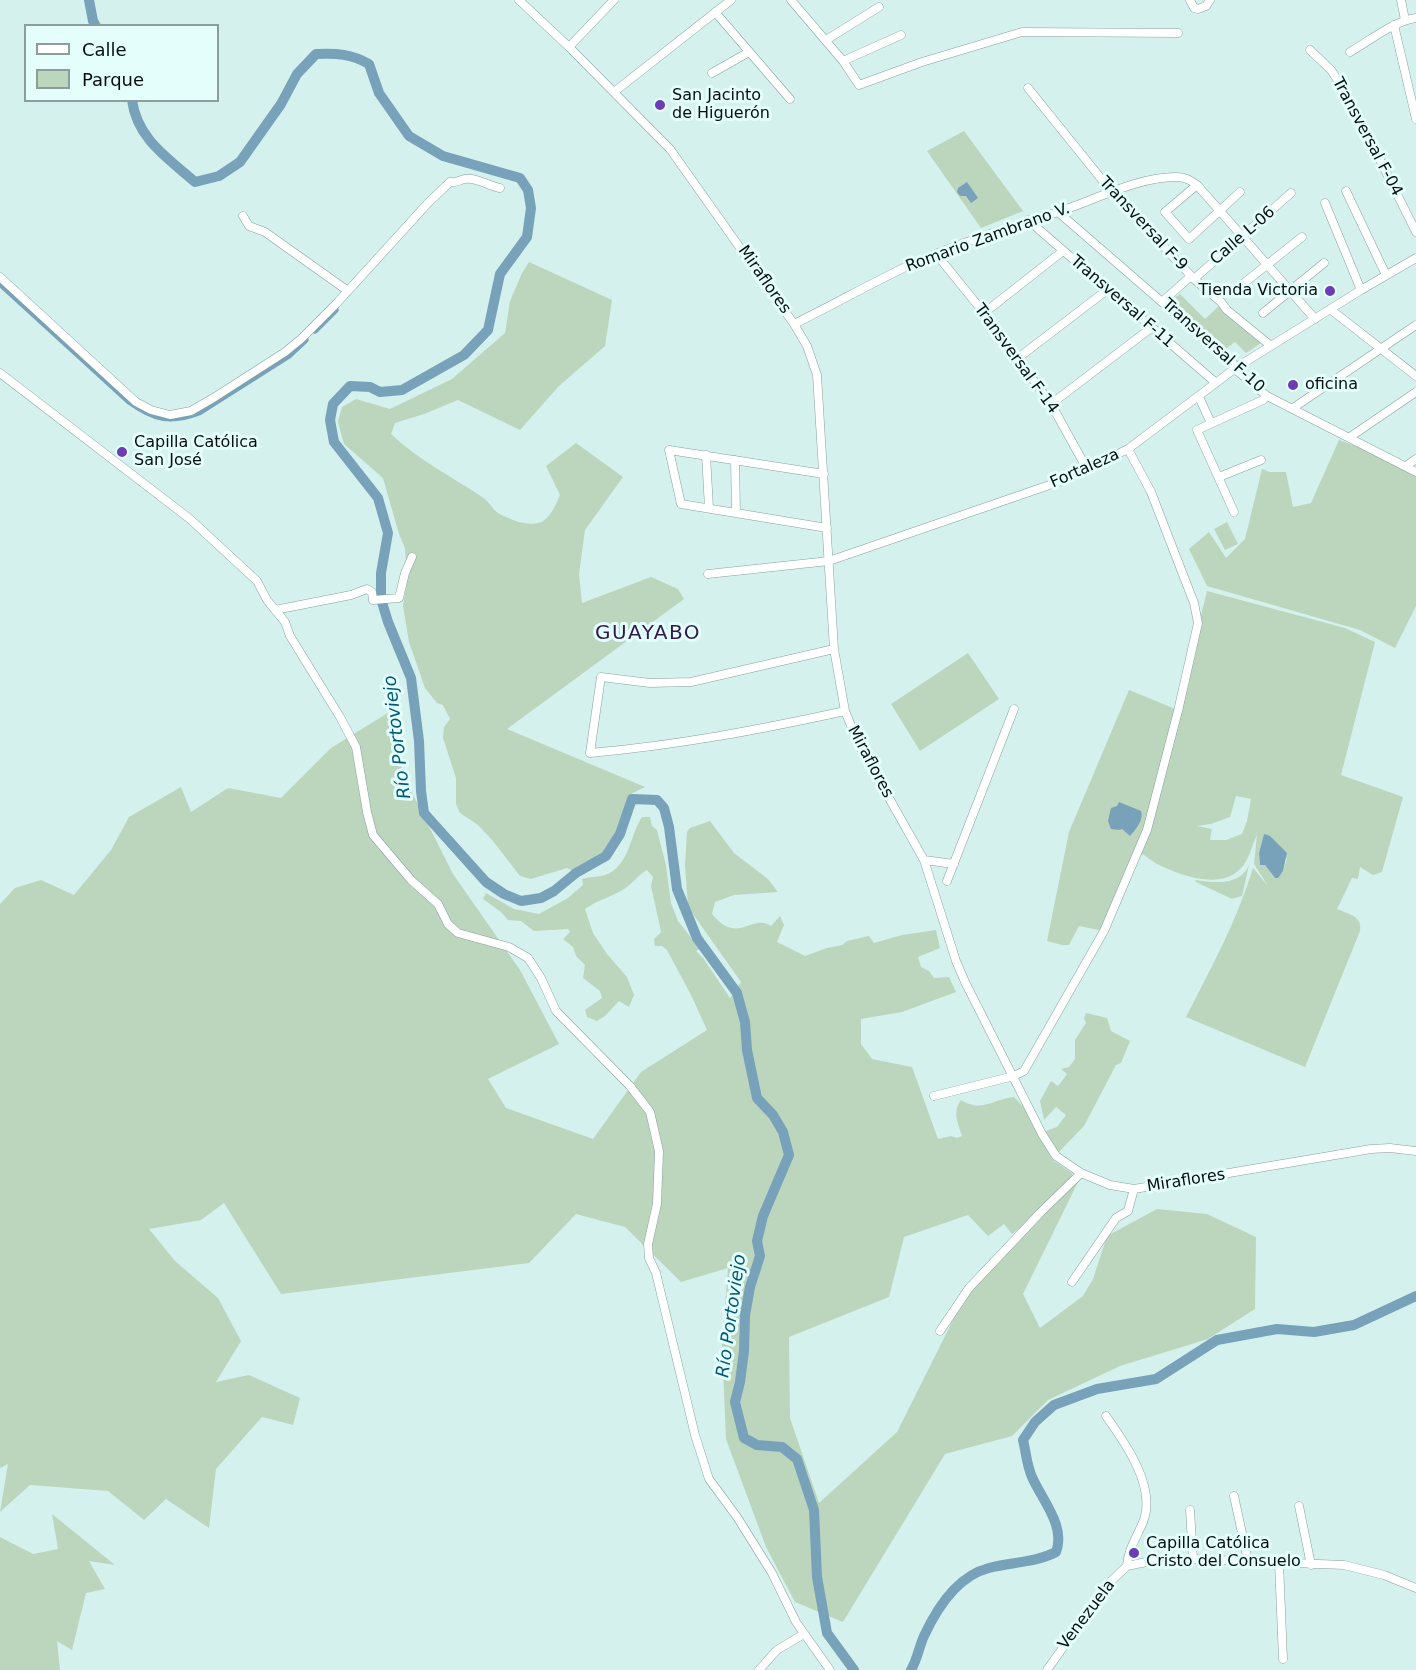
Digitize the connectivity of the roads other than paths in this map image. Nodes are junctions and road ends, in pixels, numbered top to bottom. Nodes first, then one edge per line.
1 (519, 0) edge
2 (614, 0) edge
3 (731, 0) edge
4 (791, 0) edge
5 (1190, 0) edge
6 (1210, 0) edge
7 (1401, 0) edge
8 (879, 8) dead end
9 (715, 12) junction
10 (1416, 18) edge
11 (1405, 20) junction
12 (1394, 25) junction
13 (1178, 33) dead end
14 (901, 34) dead end
15 (826, 40) junction
16 (569, 47) junction
17 (1310, 50) dead end
18 (749, 52) junction
19 (1350, 52) dead end
20 (843, 61) junction
21 (712, 73) dead end
22 (1029, 88) dead end
23 (614, 92) junction
24 (790, 99) dead end
25 (1413, 103) edge
26 (1416, 119) edge
27 (1197, 185) junction
28 (500, 189) dead end
29 (1111, 191) junction
30 (1346, 191) dead end
31 (1240, 192) dead end
32 (1291, 194) dead end
33 (1324, 203) dead end
34 (1221, 210) junction
35 (1058, 212) junction
36 (243, 216) dead end
37 (1028, 220) junction
38 (1416, 232) edge
39 (1244, 236) junction
40 (1302, 237) dead end
41 (1063, 251) junction
42 (937, 255) junction
43 (1416, 258) edge
44 (1324, 263) dead end
45 (1269, 265) junction
46 (1386, 275) junction
47 (0, 277) edge
48 (1192, 278) junction
49 (1239, 287) dead end
50 (1291, 289) junction
51 (1107, 290) junction
52 (1360, 290) junction
53 (348, 291) junction
54 (1163, 301) junction
55 (1330, 309) junction
56 (984, 313) junction
57 (1263, 313) dead end
58 (1315, 319) junction
59 (794, 324) junction
60 (1416, 326) edge
61 (1151, 328) junction
62 (1271, 346) junction
63 (1381, 348) junction
64 (1018, 358) junction
65 (1236, 368) junction
66 (0, 374) edge
67 (1416, 376) edge
68 (1216, 383) junction
69 (1416, 392) edge
70 (1198, 397) junction
71 (1263, 400) dead end
72 (1051, 404) junction
73 (1293, 408) junction
74 (1211, 423) junction
75 (1350, 437) junction
76 (1128, 450) junction
77 (706, 455) junction
78 (1416, 459) edge
79 (735, 460) junction
80 (1261, 460) dead end
81 (1406, 466) junction
82 (1087, 469) junction
83 (1416, 472) edge
84 (824, 474) junction
85 (1219, 477) junction
86 (709, 508) junction
87 (1234, 512) dead end
88 (736, 513) junction
89 (827, 528) junction
90 (412, 557) dead end
91 (829, 561) junction
92 (708, 574) dead end
93 (274, 610) junction
94 (834, 649) junction
95 (1014, 709) dead end
96 (844, 711) junction
97 (924, 860) junction
98 (954, 864) junction
99 (947, 881) dead end
100 (1014, 1076) junction
101 (934, 1096) dead end
102 (1416, 1151) edge
103 (1081, 1173) junction
104 (1134, 1189) junction
105 (1072, 1282) dead end
106 (940, 1331) dead end
107 (1106, 1416) dead end
108 (1234, 1496) dead end
109 (1299, 1506) dead end
110 (1190, 1510) dead end
111 (1193, 1559) junction
112 (1248, 1561) junction
113 (1279, 1563) junction
114 (1311, 1565) junction
115 (1127, 1566) junction
116 (1416, 1588) edge
117 (804, 1634) junction
118 (1283, 1659) dead end
119 (759, 1670) edge
120 (830, 1670) edge
121 (1047, 1670) edge

1 - 16 street, Miraflores
2 - 16 street
3 - 9 street
4 - 15 street
5 - 6 street
7 - 11 street
8 - 15 street
9 - 18 street
9 - 23 street
10 - 11 street
11 - 12 street
12 - 19 street
12 - 25 street
13 - 20 street
14 - 20 street
15 - 20 street
16 - 23 street, Miraflores
17 - 38 street, Transversal F-04
18 - 21 street
18 - 24 street
22 - 29 street, Transversal F-9
23 - 59 street, Miraflores
25 - 26 street
27 - 29 street, Romario Zambrano V.
27 - 34 street
27 - 34 street
28 - 53 street
29 - 35 street, Romario Zambrano V.
29 - 48 street, Transversal F-9
30 - 46 street
31 - 34 street
32 - 39 street, Calle L-06
33 - 52 street
34 - 39 street
35 - 37 street, Romario Zambrano V.
35 - 54 street, Transversal F-10
36 - 53 street
37 - 41 street, Transversal F-11
37 - 42 street, Romario Zambrano V.
39 - 45 street
39 - 48 street, Calle L-06
40 - 45 street
41 - 51 street, Transversal F-11
41 - 56 street
42 - 56 street, Transversal F-14
42 - 59 street, Romario Zambrano V.
43 - 46 street, Fortaleza
44 - 50 street
45 - 49 street
45 - 50 street
46 - 52 street, Fortaleza
47 - 53 street
48 - 54 street, Calle L-06
48 - 62 street, Transversal F-9
50 - 57 street
50 - 58 street
51 - 61 street, Transversal F-11
51 - 64 street
52 - 55 street, Fortaleza
54 - 65 street, Transversal F-10
55 - 58 street, Fortaleza
55 - 63 street
56 - 64 street, Transversal F-14
58 - 62 street, Fortaleza
59 - 84 street, Miraflores
60 - 63 street
61 - 68 street, Transversal F-11
61 - 72 street
62 - 65 street, Fortaleza
63 - 67 street
63 - 73 street
64 - 72 street, Transversal F-14
65 - 68 street, Fortaleza
65 - 73 street, Transversal F-10
66 - 93 street
68 - 70 street, Fortaleza
69 - 75 street
70 - 74 street
70 - 76 street, Fortaleza
71 - 74 street
72 - 82 street, Transversal F-14
73 - 75 street, Transversal F-10
74 - 85 street
75 - 81 street, Transversal F-10
76 - 82 street, Fortaleza
76 - 100 street
77 - 79 street
77 - 86 street
77 - 86 street
78 - 81 street
79 - 84 street
79 - 88 street
80 - 85 street
81 - 83 street, Transversal F-10
82 - 91 street, Fortaleza
84 - 89 street, Miraflores
85 - 87 street
86 - 88 street
88 - 89 street
89 - 91 street, Miraflores
90 - 93 street
91 - 92 street, Fortaleza
91 - 94 street, Miraflores
93 - 117 street
94 - 96 street, Miraflores
94 - 96 street
95 - 98 street
96 - 97 street, Miraflores
97 - 98 street
97 - 100 street, Miraflores
98 - 99 street
100 - 101 street
100 - 103 street, Miraflores
102 - 104 street, Miraflores
103 - 104 street, Miraflores
103 - 106 street
104 - 105 street
107 - 115 street
108 - 112 street
109 - 114 street
110 - 111 street
111 - 112 street, Venezuela
111 - 115 street, Venezuela
112 - 113 street, Venezuela
113 - 114 street, Venezuela
113 - 118 street
114 - 116 street, Venezuela
115 - 121 street, Venezuela
117 - 119 street
117 - 120 street

